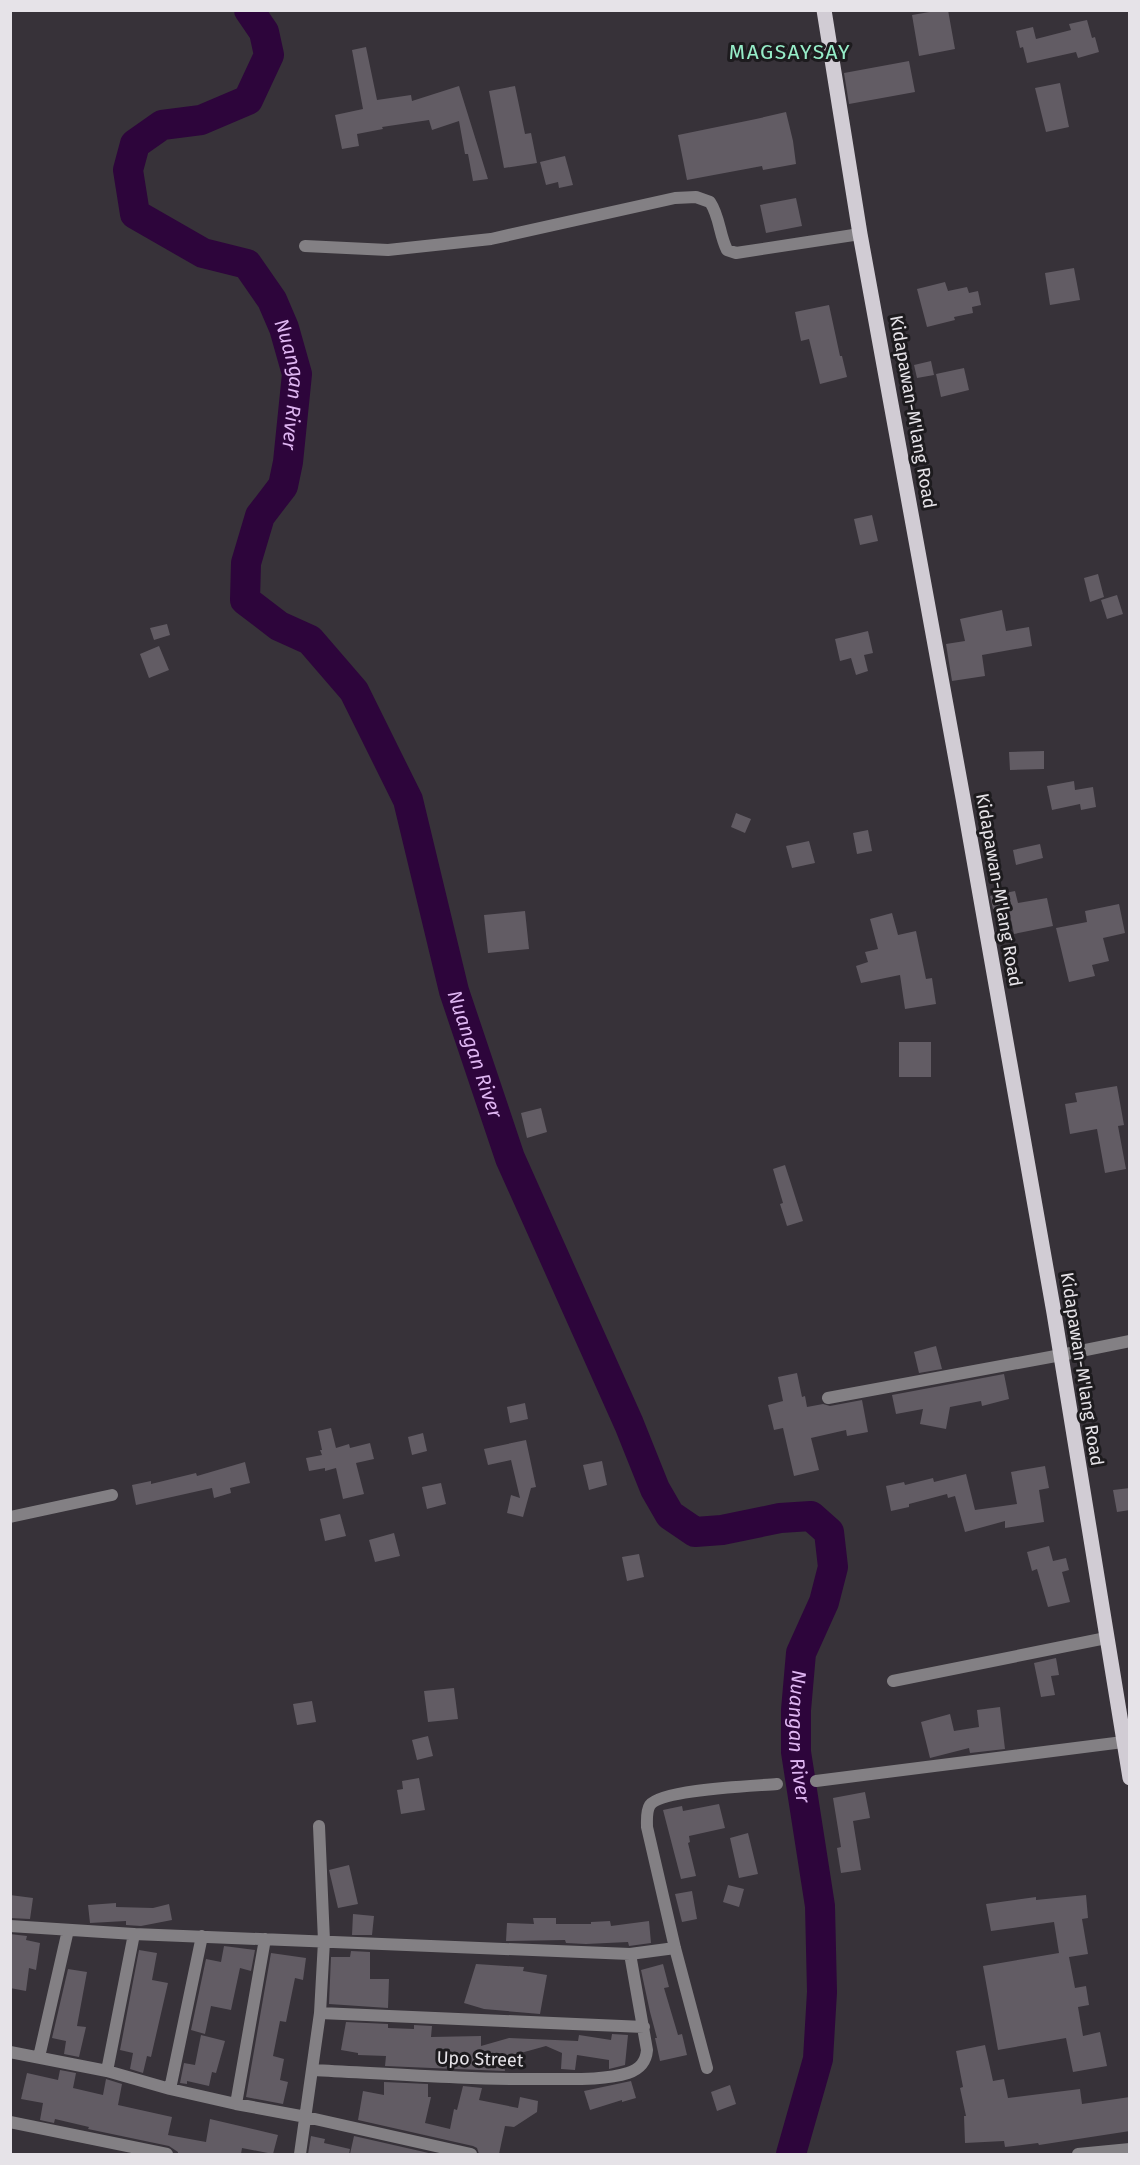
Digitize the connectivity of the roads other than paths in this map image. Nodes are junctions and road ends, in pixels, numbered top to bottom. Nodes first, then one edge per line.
1 (824, 10) edge
2 (860, 234) junction
3 (305, 246) dead end
4 (1130, 1341) edge
5 (1061, 1355) junction
6 (828, 1398) dead end
7 (112, 1496) dead end
8 (10, 1517) edge
9 (1106, 1638) junction
10 (893, 1681) dead end
11 (1123, 1742) junction
12 (1130, 1778) edge
13 (816, 1781) dead end
14 (777, 1784) dead end
15 (319, 1826) dead end
16 (10, 1926) edge
17 (68, 1930) junction
18 (134, 1934) junction
19 (202, 1936) junction
20 (265, 1939) junction
21 (324, 1941) junction
22 (675, 1948) junction
23 (630, 1954) junction
24 (320, 2013) junction
25 (644, 2027) junction
26 (10, 2052) edge
27 (39, 2057) junction
28 (707, 2068) dead end
29 (314, 2070) junction
30 (107, 2071) junction
31 (170, 2089) junction
32 (236, 2104) junction
33 (306, 2117) junction
34 (10, 2122) edge
35 (1130, 2149) edge
36 (167, 2154) edge
37 (300, 2154) edge
38 (471, 2154) edge
39 (1078, 2154) edge

1 - 2 main road, Kidapawan-M'lang Road
2 - 3 street
2 - 5 main road, Kidapawan-M'lang Road
4 - 5 street
5 - 6 street
5 - 9 main road, Kidapawan-M'lang Road
7 - 8 street
9 - 10 street
9 - 11 main road, Kidapawan-M'lang Road
11 - 12 main road, Kidapawan-M'lang Road
11 - 13 street
14 - 22 street
15 - 21 street
16 - 17 street
17 - 18 street
17 - 27 street
18 - 19 street
18 - 30 street
19 - 20 street
19 - 31 street
20 - 21 street
20 - 32 street
21 - 23 street
21 - 24 street
22 - 23 street
22 - 28 street
23 - 25 street
24 - 25 street
24 - 29 street
25 - 29 street, Upo Street
26 - 27 street
27 - 30 street
29 - 33 street
30 - 31 street
31 - 32 street
32 - 33 street
33 - 37 street
33 - 38 street
34 - 36 street
35 - 39 street

